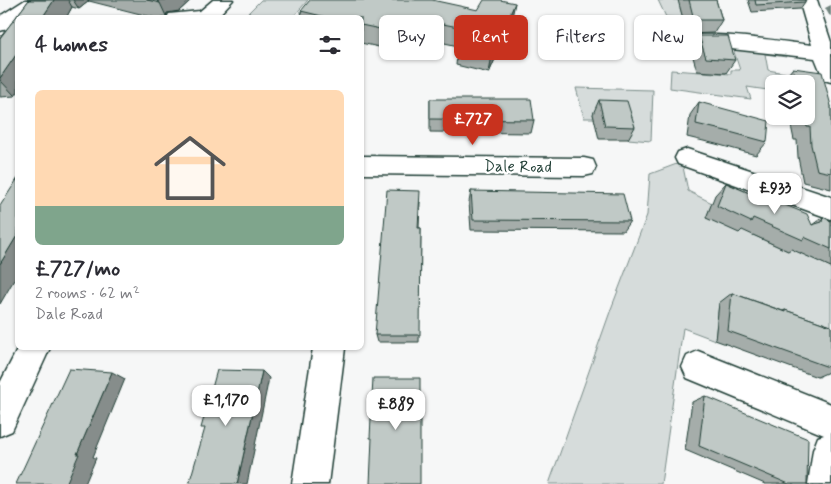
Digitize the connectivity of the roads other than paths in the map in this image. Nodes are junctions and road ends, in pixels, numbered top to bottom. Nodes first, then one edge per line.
1 (38, 0) edge
2 (224, 0) edge
3 (808, 0) edge
4 (15, 15) edge
5 (15, 15) edge
6 (207, 15) edge
7 (0, 25) edge
8 (702, 42) edge
9 (823, 52) junction
10 (831, 75) edge
11 (687, 158) dead end
12 (364, 165) edge
13 (584, 167) dead end
14 (831, 208) edge
15 (33, 350) edge
16 (329, 350) edge
17 (698, 367) dead end
18 (0, 419) edge
19 (831, 421) edge
20 (831, 450) edge
21 (310, 484) edge
22 (826, 484) edge

1 - 4 street
2 - 6 street
3 - 9 street
5 - 7 street
8 - 9 street
9 - 10 street
11 - 14 street
12 - 13 street, Dale Road
15 - 18 street
16 - 21 street
17 - 19 street
20 - 22 street

